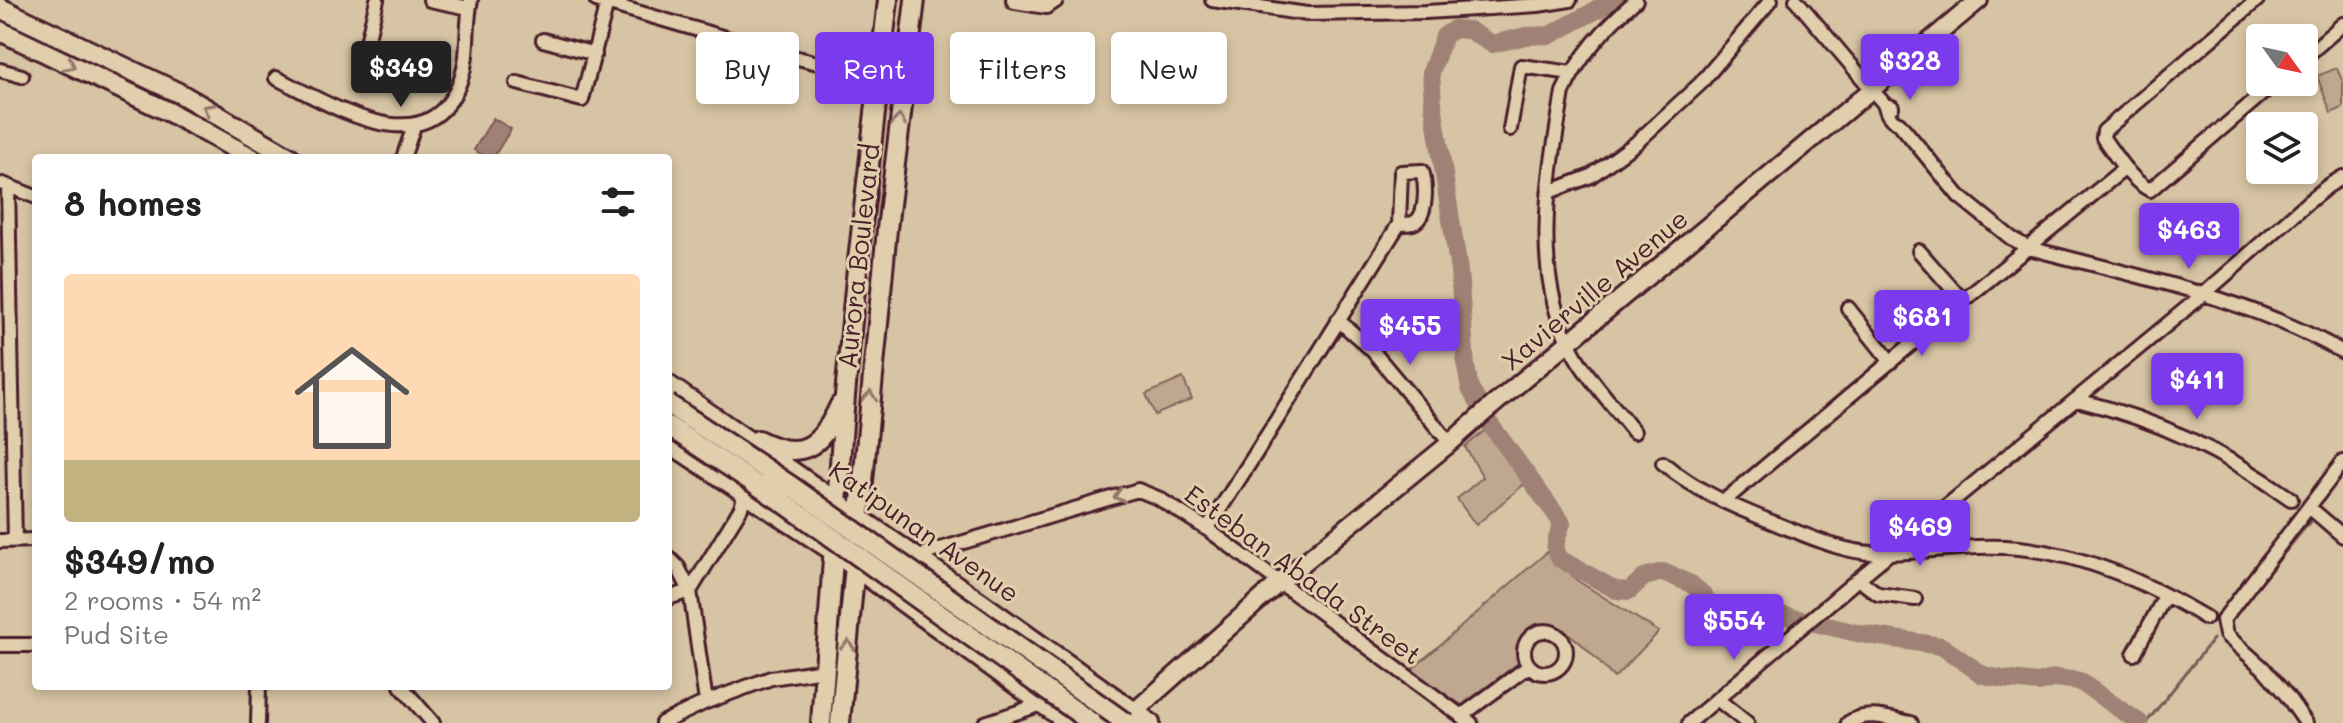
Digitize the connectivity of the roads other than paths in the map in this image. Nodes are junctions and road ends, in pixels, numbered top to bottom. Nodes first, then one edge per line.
1 (377, 0) edge
2 (430, 0) edge
3 (888, 0) edge
4 (915, 0) edge
5 (1015, 0) edge
6 (1054, 0) edge
7 (1212, 0) edge
8 (1570, 0) edge
9 (1636, 0) edge
10 (1771, 0) edge
11 (1796, 0) edge
12 (1979, 0) edge
13 (2257, 0) edge
14 (601, 2) edge
15 (470, 4) edge
16 (1429, 6) edge
17 (0, 8) edge
18 (2343, 24) edge
19 (0, 31) edge
20 (884, 32) edge
21 (911, 32) edge
22 (543, 40) dead end
23 (2318, 46) edge
24 (595, 54) junction
25 (364, 55) dead end
26 (815, 62) edge
27 (0, 70) edge
28 (1572, 73) junction
29 (22, 76) dead end
30 (276, 78) dead end
31 (517, 83) dead end
32 (1873, 90) junction
33 (2260, 96) edge
34 (876, 104) edge
35 (902, 104) edge
36 (414, 126) junction
37 (1510, 129) dead end
38 (245, 154) edge
39 (286, 154) edge
40 (404, 154) edge
41 (2125, 168) junction
42 (2343, 177) edge
43 (4, 184) edge
44 (1549, 192) junction
45 (32, 195) edge
46 (1399, 224) dead end
47 (2029, 248) junction
48 (1919, 251) dead end
49 (2204, 294) junction
50 (1963, 301) junction
51 (1848, 308) dead end
52 (1420, 313) dead end
53 (1338, 320) junction
54 (1570, 343) junction
55 (1371, 349) junction
56 (2343, 352) edge
57 (1891, 362) junction
58 (672, 392) edge
59 (672, 393) edge
60 (845, 396) junction
61 (2077, 400) junction
62 (697, 404) junction
63 (672, 423) edge
64 (731, 427) junction
65 (672, 429) edge
66 (1634, 432) dead end
67 (1450, 443) junction
68 (672, 445) edge
69 (769, 456) junction
70 (2343, 462) edge
71 (1663, 463) dead end
72 (863, 473) junction
73 (745, 493) junction
74 (2291, 499) dead end
75 (1724, 501) junction
76 (837, 504) junction
77 (2309, 507) junction
78 (859, 519) junction
79 (1207, 529) junction
80 (803, 531) junction
81 (2343, 536) edge
82 (32, 540) edge
83 (0, 541) edge
84 (15, 541) junction
85 (893, 542) junction
86 (833, 551) junction
87 (1891, 552) junction
88 (919, 560) junction
89 (672, 561) edge
90 (855, 567) junction
91 (831, 579) junction
92 (1858, 579) junction
93 (1280, 582) junction
94 (960, 588) junction
95 (690, 591) junction
96 (2165, 596) junction
97 (672, 597) edge
98 (1915, 599) dead end
99 (1003, 618) junction
100 (2206, 618) dead end
101 (934, 625) junction
102 (0, 645) edge
103 (32, 645) edge
104 (2134, 654) dead end
105 (978, 656) junction
106 (1529, 666) dead end
107 (824, 670) junction
108 (259, 690) edge
109 (404, 690) edge
110 (1717, 699) junction
111 (706, 702) junction
112 (1042, 704) junction
113 (1137, 719) edge
114 (1466, 719) edge
115 (258, 723) edge
116 (433, 723) edge
117 (662, 723) edge
118 (821, 723) edge
119 (840, 723) edge
120 (985, 723) edge
121 (1069, 723) edge
122 (1092, 723) edge
123 (1689, 723) edge
124 (1747, 723) edge
125 (1848, 723) edge
126 (1911, 723) edge
127 (2306, 723) edge

1 - 25 street
2 - 15 street
3 - 20 main road, Aurora Boulevard
4 - 21 main road, Aurora Boulevard
5 - 6 main road
7 - 16 street
8 - 16 street
9 - 28 street
10 - 44 street
11 - 32 street
12 - 32 main road, Xavierville Avenue
13 - 41 street
14 - 24 street
14 - 26 street
15 - 36 street
39 -> 17 main road
18 - 23 street
19 -> 38 main road
22 - 24 street
24 - 31 street
27 - 29 street
28 - 37 street
28 - 44 street
30 - 36 street
32 - 47 street
32 - 54 main road, Xavierville Avenue
33 - 41 street
34 - 60 main road, Aurora Boulevard
72 -> 35 main road, Aurora Boulevard
36 - 40 street
41 - 47 street
42 - 49 street
43 - 45 street
43 - 84 street
44 - 54 street
46 - 53 street
47 - 49 street
47 - 50 street
48 - 50 street
49 - 56 street
49 - 61 street
50 - 57 street
51 - 57 street
52 - 55 street
53 - 55 street
53 - 79 street
54 - 66 street
54 - 67 main road, Xavierville Avenue
55 - 67 street
57 - 75 street
58 - 62 main road, Katipunan Avenue
59 - 113 main road, Katipunan Avenue, bridge
60 - 64 main road
60 - 76 main road, Aurora Boulevard
61 - 74 street
61 - 87 street
62 - 63 main road
62 - 64 main road, Katipunan Avenue
64 - 69 main road, Katipunan Avenue
65 - 122 main road, bridge
67 - 93 main road, Xavierville Avenue
68 - 73 main road
69 - 73 main road
69 - 76 main road, Katipunan Avenue
70 - 77 street
71 - 75 street
72 - 78 main road, Aurora Boulevard
72 - 85 main road
73 - 80 main road
73 - 95 street
75 - 87 street
76 - 78 main road, Katipunan Avenue
76 - 86 main road, Aurora Boulevard
77 - 81 street
77 - 127 street
78 - 85 main road, Katipunan Avenue
78 - 90 main road, Aurora Boulevard
79 -> 88 street, Esteban Abada Street
79 - 93 street, Esteban Abada Street
80 - 86 main road
80 - 91 main road
82 - 84 street
83 - 84 street
85 - 88 main road, Katipunan Avenue
86 - 90 main road
86 - 91 main road, Aurora Boulevard
87 - 92 street
87 - 96 street
88 - 94 main road, Katipunan Avenue
89 - 95 street
90 - 101 main road
119 -> 90 main road, Aurora Boulevard
91 - 107 main road, Aurora Boulevard
92 - 98 street
92 - 110 street
93 - 113 main road, Xavierville Avenue
93 - 114 street, Esteban Abada Street
94 - 99 main road, Katipunan Avenue
94 - 101 main road
95 - 97 street
95 - 111 street
96 - 100 street
96 - 104 street
99 - 105 main road
99 - 113 main road, Katipunan Avenue
101 - 105 main road
102 - 103 street
105 - 112 main road
106 - 114 street
107 - 111 street
107 - 118 main road, Aurora Boulevard
108 - 115 street
109 - 116 street
110 - 123 street
110 - 124 street
111 - 117 street
112 - 120 street
112 - 121 main road
125 - 126 street

